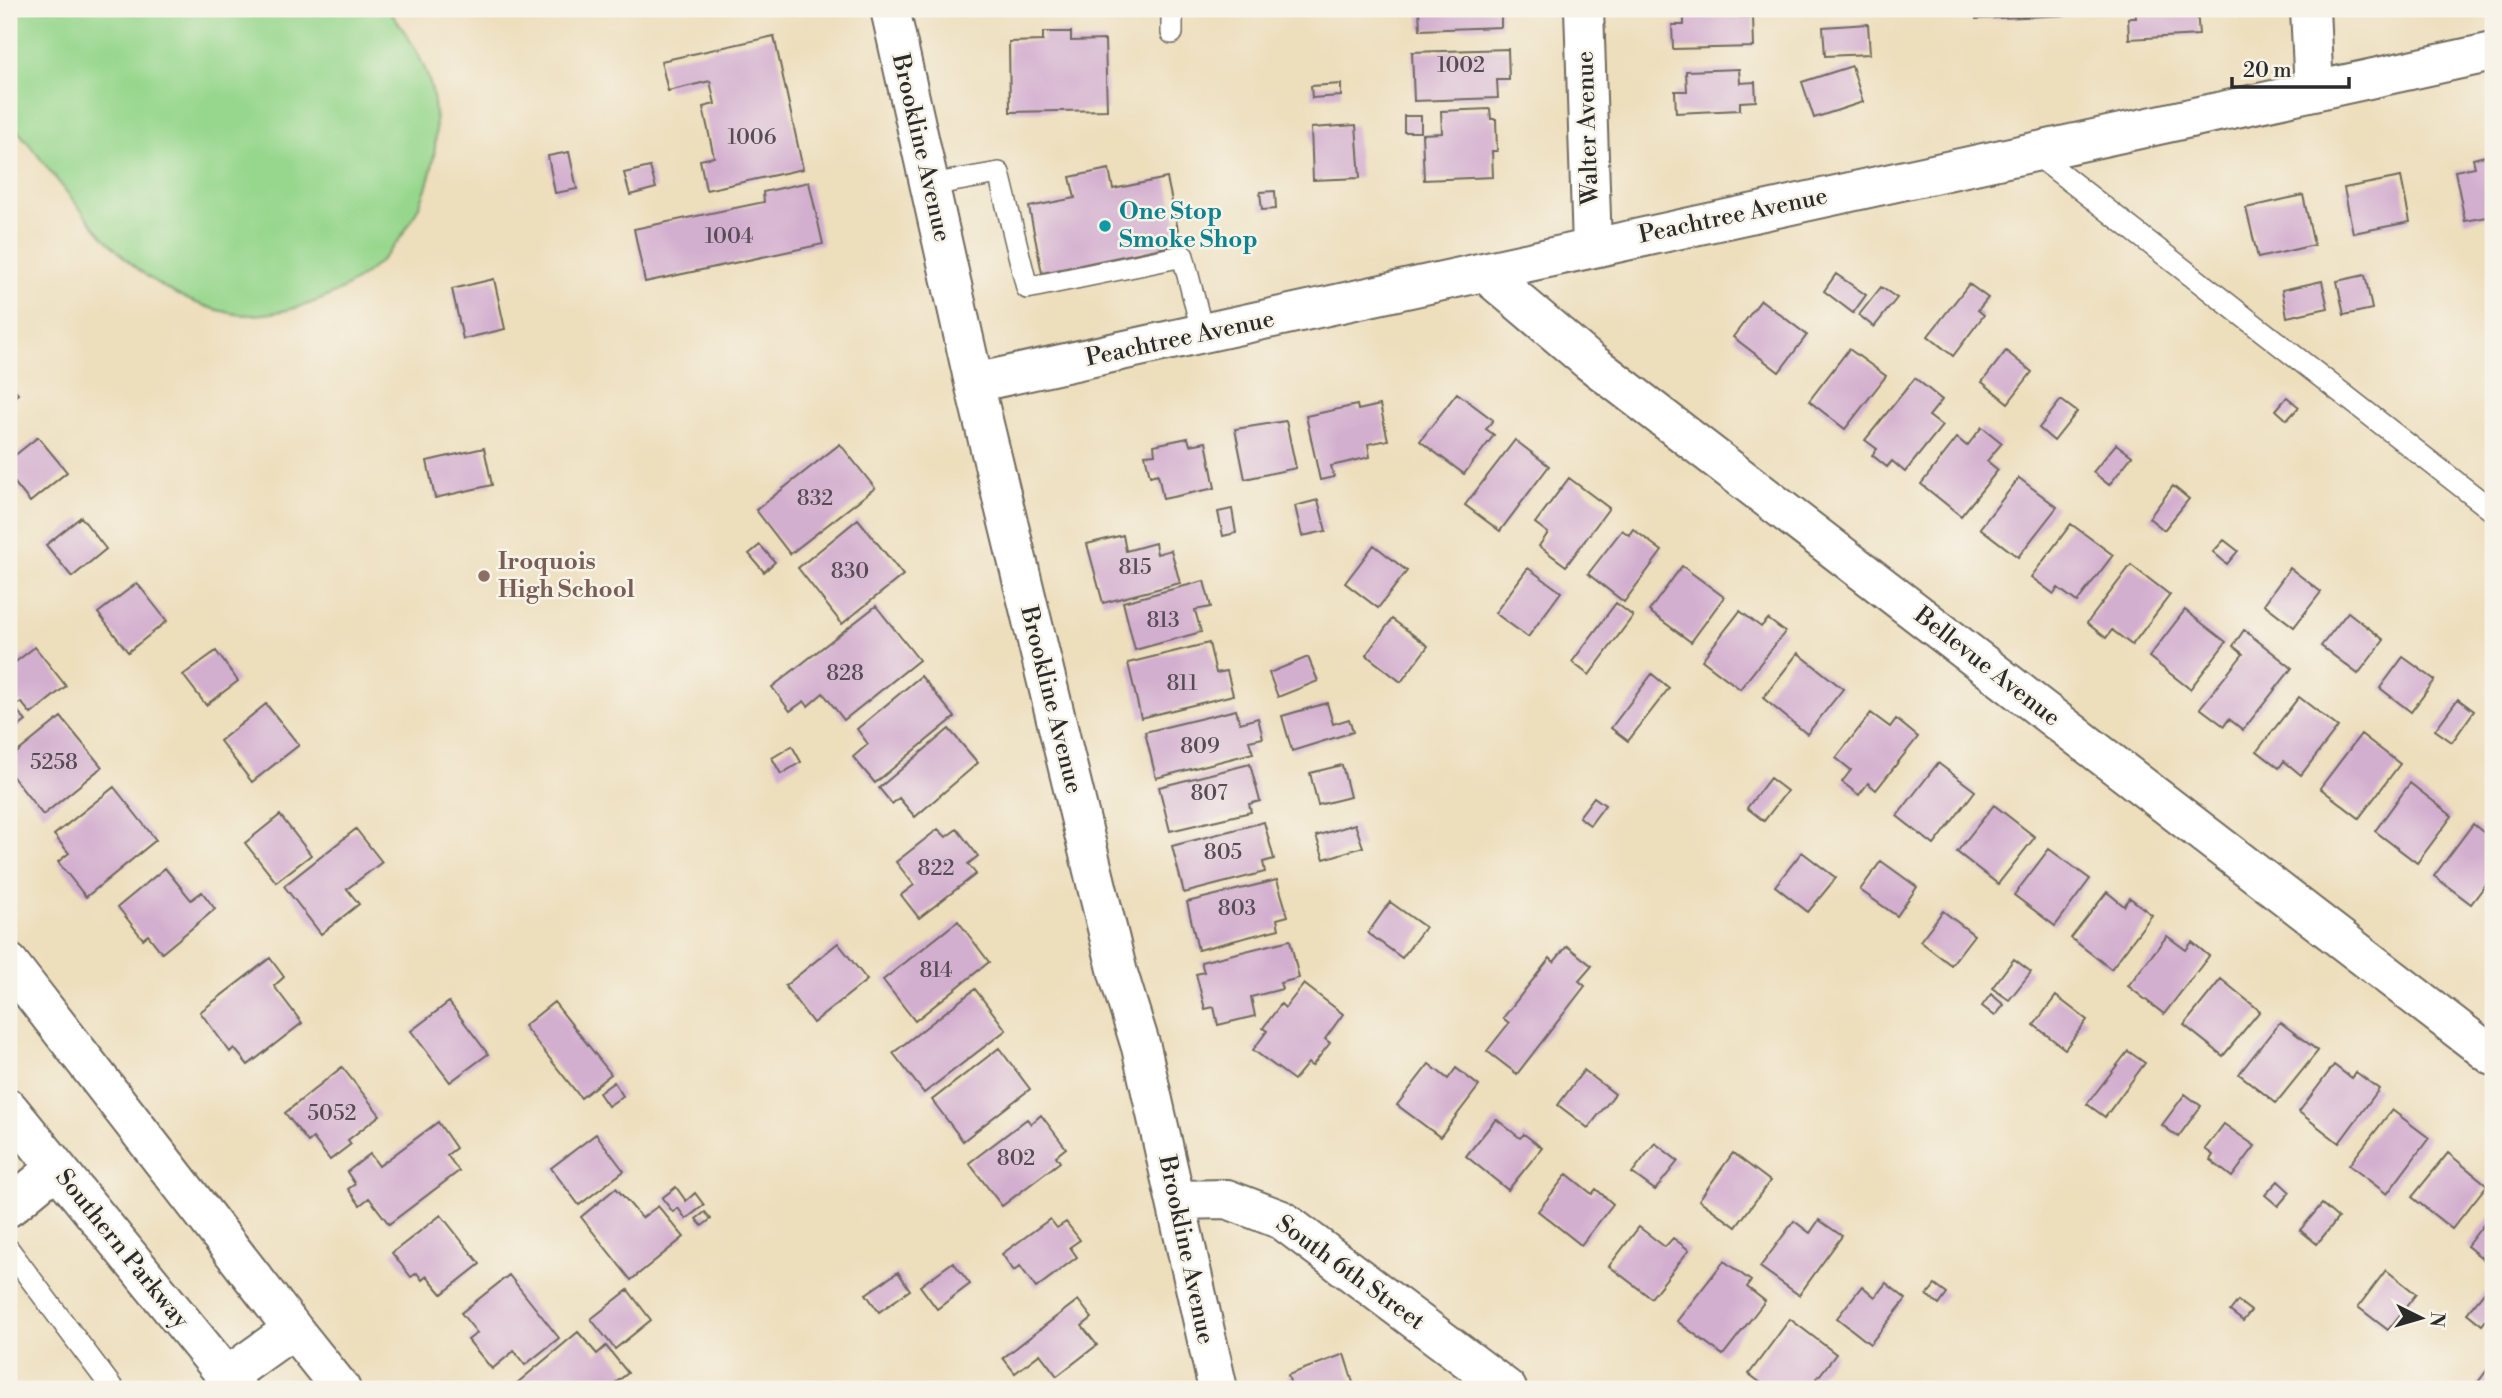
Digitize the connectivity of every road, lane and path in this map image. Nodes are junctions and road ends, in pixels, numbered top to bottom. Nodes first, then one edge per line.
1 (890, 9) edge
2 (1172, 9) edge
3 (1584, 9) edge
4 (2310, 9) edge
5 (1172, 33) dead end
6 (2493, 52) edge
7 (2314, 91) junction
8 (2033, 152) junction
9 (930, 185) junction
10 (1592, 247) junction
11 (1485, 273) junction
12 (1203, 334) junction
13 (974, 383) junction
14 (2493, 511) edge
15 (9, 963) edge
16 (2493, 1056) edge
17 (9, 1109) edge
18 (56, 1168) junction
19 (1176, 1200) junction
20 (9, 1207) edge
21 (9, 1250) edge
22 (293, 1329) junction
23 (232, 1383) edge
24 (113, 1389) edge
25 (341, 1389) edge
26 (1218, 1389) edge
27 (1507, 1389) edge

1 - 9 street, Brookline Avenue
2 - 5 lane
3 - 10 street, Walter Avenue
4 - 7 street
6 - 7 street, Peachtree Avenue
7 - 8 street, Peachtree Avenue
8 - 10 street, Peachtree Avenue
8 - 14 lane
9 - 12 lane
9 - 13 street, Brookline Avenue
10 - 11 street, Peachtree Avenue
11 - 12 street, Peachtree Avenue
11 - 16 street, Bellevue Avenue
12 - 13 street, Peachtree Avenue
13 - 19 street, Brookline Avenue
15 - 22 street
17 - 18 street, Southern Parkway
18 - 20 street
18 - 23 street, Southern Parkway
19 - 26 street, Brookline Avenue
19 - 27 street, South 6th Street
21 - 24 lane
22 - 23 street
22 - 25 street

